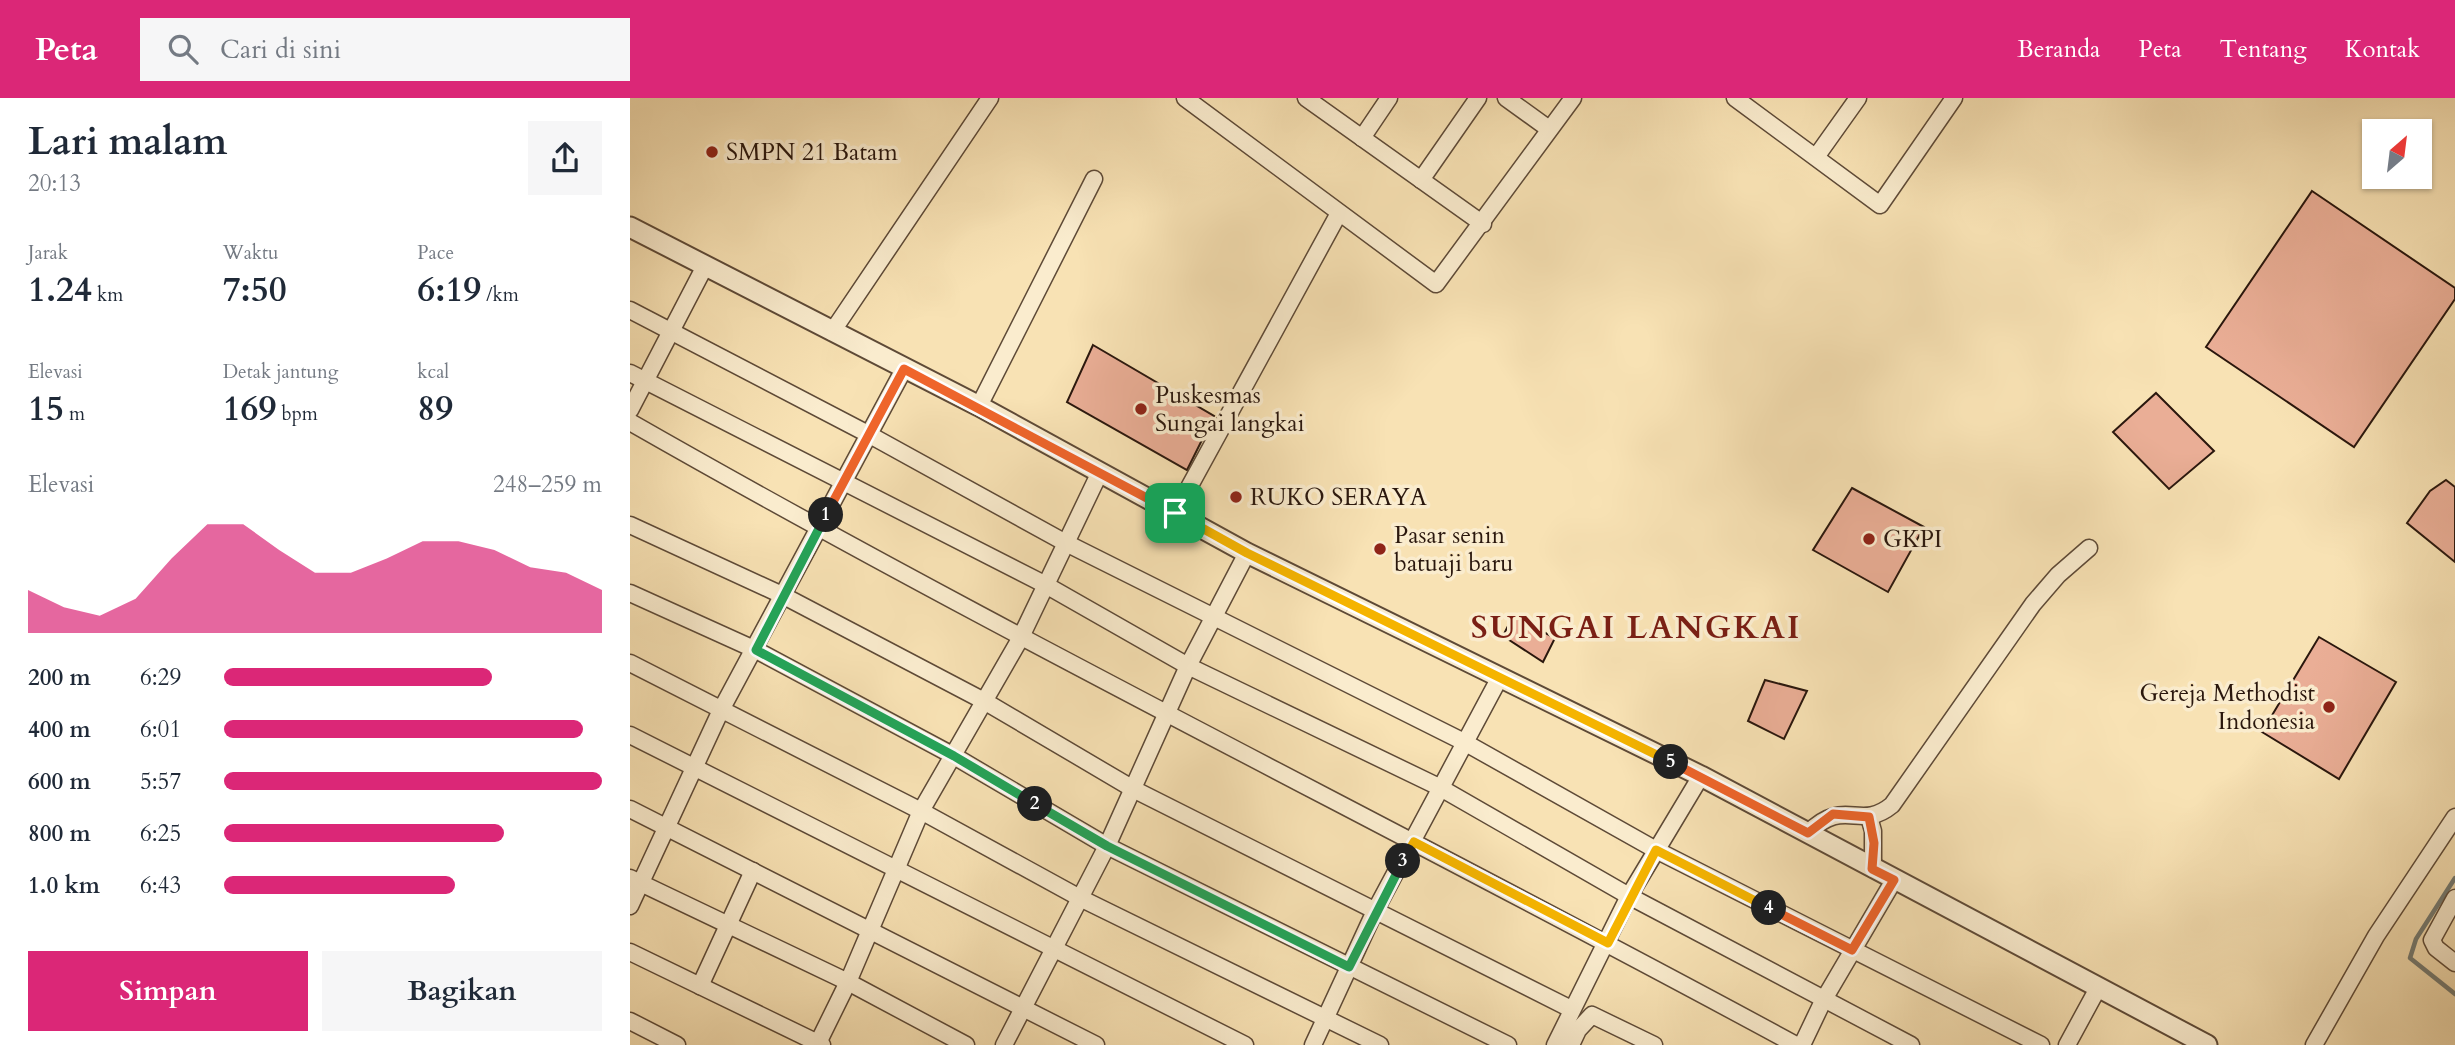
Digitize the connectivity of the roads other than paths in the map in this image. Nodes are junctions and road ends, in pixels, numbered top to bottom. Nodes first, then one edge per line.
1 (990, 98) edge
2 (1185, 98) edge
3 (1306, 98) edge
4 (1389, 98) edge
5 (1478, 98) edge
6 (1506, 98) edge
7 (1573, 98) edge
8 (1735, 98) edge
9 (1954, 98) edge
10 (1855, 99) edge
11 (1549, 129) junction
12 (1362, 138) junction
13 (1816, 157) junction
14 (1094, 179) dead end
15 (1421, 180) junction
16 (1339, 213) junction
17 (1483, 224) junction
18 (630, 227) edge
19 (705, 266) junction
20 (630, 310) edge
21 (672, 331) junction
22 (832, 332) junction
23 (904, 369) junction
24 (637, 377) edge
25 (979, 406) junction
26 (630, 410) edge
27 (630, 422) edge
28 (868, 434) junction
29 (1100, 472) junction
30 (842, 481) junction
31 (1175, 513) junction
32 (630, 525) edge
33 (819, 531) junction
34 (1064, 542) junction
35 (2089, 548) dead end
36 (1247, 553) junction
37 (1044, 584) junction
38 (630, 593) edge
39 (782, 595) junction
40 (1213, 619) junction
41 (1020, 639) junction
42 (756, 650) junction
43 (630, 663) edge
44 (1188, 666) junction
45 (1500, 677) junction
46 (984, 701) junction
47 (721, 710) junction
48 (1168, 717) junction
49 (630, 735) edge
50 (1464, 742) junction
51 (954, 756) junction
52 (694, 767) junction
53 (1701, 776) junction
54 (1439, 786) junction
55 (1135, 790) junction
56 (630, 808) edge
57 (921, 811) junction
58 (1869, 817) junction
59 (2455, 817) edge
60 (667, 827) junction
61 (1808, 833) junction
62 (1414, 842) junction
63 (1107, 846) junction
64 (1656, 850) junction
65 (896, 869) junction
66 (1872, 869) junction
67 (753, 871) junction
68 (636, 880) edge
69 (1894, 880) junction
70 (1629, 896) junction
71 (1080, 898) junction
72 (2455, 898) edge
73 (630, 906) edge
74 (1376, 911) junction
75 (728, 925) junction
76 (870, 931) junction
77 (1608, 943) junction
78 (1054, 948) junction
79 (1852, 950) junction
80 (630, 952) edge
81 (2455, 963) edge
82 (1349, 967) junction
83 (848, 982) junction
84 (700, 986) junction
85 (2098, 988) junction
86 (1823, 1001) junction
87 (1023, 1008) junction
88 (1571, 1009) junction
89 (1328, 1018) junction
90 (630, 1021) edge
91 (819, 1044) edge
92 (677, 1045) edge
93 (966, 1045) edge
94 (1004, 1045) edge
95 (1096, 1045) edge
96 (1245, 1045) edge
97 (1313, 1045) edge
98 (1380, 1045) edge
99 (1508, 1045) edge
100 (1555, 1045) edge
101 (1571, 1045) edge
102 (1654, 1045) edge
103 (1796, 1045) edge
104 (1802, 1045) edge
105 (1910, 1045) edge
106 (2041, 1045) edge
107 (2067, 1045) edge
108 (2207, 1045) edge
109 (2314, 1045) edge

1 - 22 street
2 - 16 street
3 - 12 street
4 - 12 street
5 - 15 street
6 - 11 street
7 - 11 street
8 - 13 street
9 - 13 street
10 - 13 street
11 - 17 street
12 - 15 street
14 - 25 street
15 - 17 street
16 - 17 street
16 - 31 street
18 - 19 street
19 - 21 street
19 - 22 street
20 - 21 street
21 - 24 street
21 - 28 street
22 - 23 street
23 - 25 street
23 - 28 street
24 - 26 street
24 - 30 street
25 - 29 street
27 - 33 street
28 - 30 street
28 - 34 street
29 - 31 street
29 - 34 street
30 - 33 street
30 - 37 street
31 - 36 street
32 - 39 street
33 - 39 street
33 - 41 street
34 - 37 street
34 - 40 street
35 - 58 street
36 - 40 street
36 - 45 street
37 - 41 street
37 - 44 street
38 - 42 street
39 - 42 street
39 - 46 street
40 - 44 street
40 - 50 street
41 - 46 street
41 - 48 street
42 - 47 street
42 - 51 street
43 - 47 street
44 - 48 street
44 - 54 street
45 - 50 street
45 - 53 street
46 - 51 street
46 - 55 street
47 - 52 street
47 - 57 street
48 - 55 street
48 - 62 street
49 - 52 street
50 - 54 street
50 - 64 street
51 - 57 street
51 - 63 street
52 - 60 street
52 - 65 street
53 - 61 street
53 - 64 street
54 - 62 street
54 - 70 street
55 - 63 street
55 - 74 street
56 - 60 street
57 - 65 street
57 - 71 street
58 - 61 street
58 - 66 street
59 - 109 street
60 - 67 street
60 - 68 street
61 - 66 street
62 - 74 street
62 - 77 street
63 - 71 street
63 - 82 street
64 - 70 street
64 - 79 street
65 - 76 street
65 - 78 street
66 - 69 street
67 - 75 street
67 - 76 street
68 - 73 street
68 - 75 street
69 - 79 street
69 - 85 street
70 - 77 street
70 - 86 street
71 - 78 street
71 - 89 street
72 - 81 street
74 - 82 street
74 - 88 street
75 - 83 street
75 - 84 street
76 - 83 street
76 - 87 street
77 - 88 street
77 - 103 street
78 - 87 street
78 - 96 street
79 - 86 street
79 - 106 street
80 - 84 street
82 - 89 street
82 - 99 street
83 - 91 street
83 - 93 street
84 - 91 street
85 - 107 street
85 - 108 street
86 - 104 street
86 - 105 street
87 - 94 street
87 - 95 street
88 - 100 street
89 - 97 street
89 - 98 street
90 - 92 street
101 - 102 street

